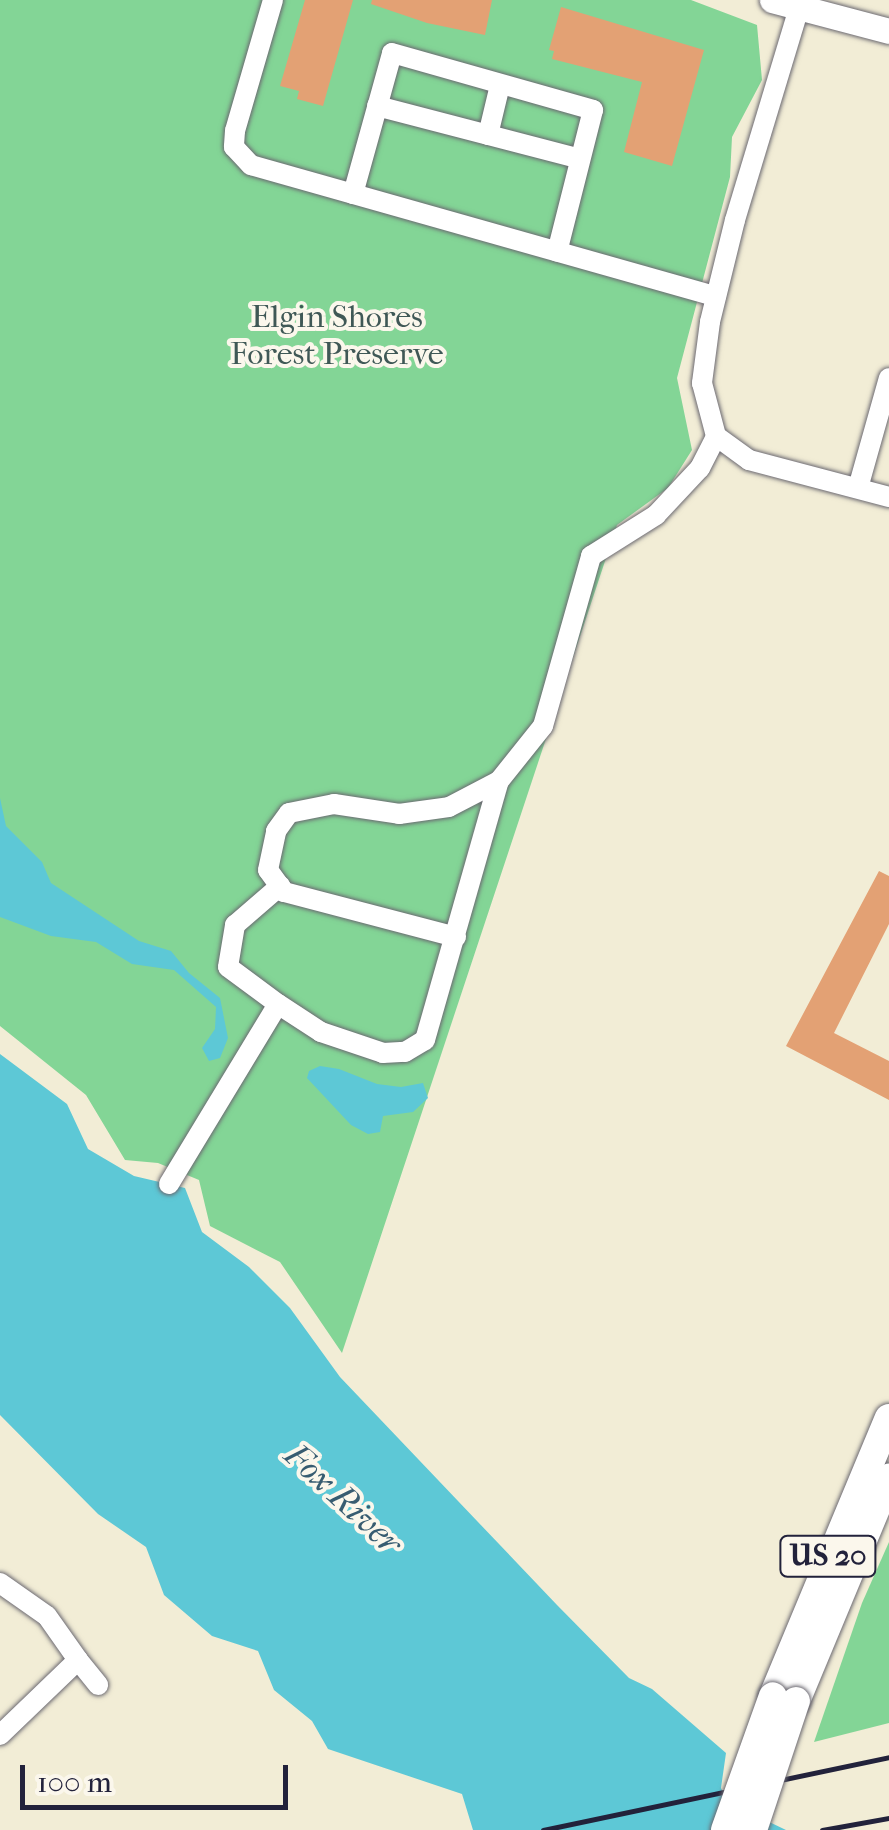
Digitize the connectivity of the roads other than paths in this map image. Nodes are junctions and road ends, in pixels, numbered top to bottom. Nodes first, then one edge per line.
1 (272, 0) edge
2 (772, 0) edge
3 (800, 8) junction
4 (889, 30) edge
5 (500, 85) junction
6 (377, 106) junction
7 (488, 134) junction
8 (580, 158) junction
9 (353, 194) junction
10 (557, 252) junction
11 (716, 297) junction
12 (889, 378) edge
13 (716, 436) junction
14 (858, 488) junction
15 (889, 497) edge
16 (499, 781) junction
17 (280, 886) junction
18 (456, 936) junction
19 (278, 1004) junction
20 (170, 1184) dead end
21 (889, 1418) edge
22 (889, 1478) edge
23 (0, 1583) edge
24 (78, 1660) junction
25 (98, 1685) dead end
26 (785, 1698) junction
27 (0, 1735) edge
28 (725, 1830) edge
29 (753, 1830) edge

1 - 9 lane
2 - 3 main road
3 - 4 main road
3 - 11 lane
5 - 6 lane
5 - 7 lane
5 - 8 lane
6 - 7 lane
6 - 9 lane
7 - 8 lane
8 - 10 lane
9 - 10 lane
10 - 11 lane
11 - 13 lane
12 - 14 lane
13 - 14 lane
13 - 16 lane
14 - 15 lane
16 - 17 lane
16 - 18 lane
17 - 18 lane
17 - 19 lane
18 - 19 lane
19 - 20 lane
21 - 26 highway, US 20
22 - 26 highway, US 20
23 - 24 lane
24 - 25 lane
24 - 27 lane
26 - 28 highway, US 20, bridge
26 - 29 highway, US 20, bridge

